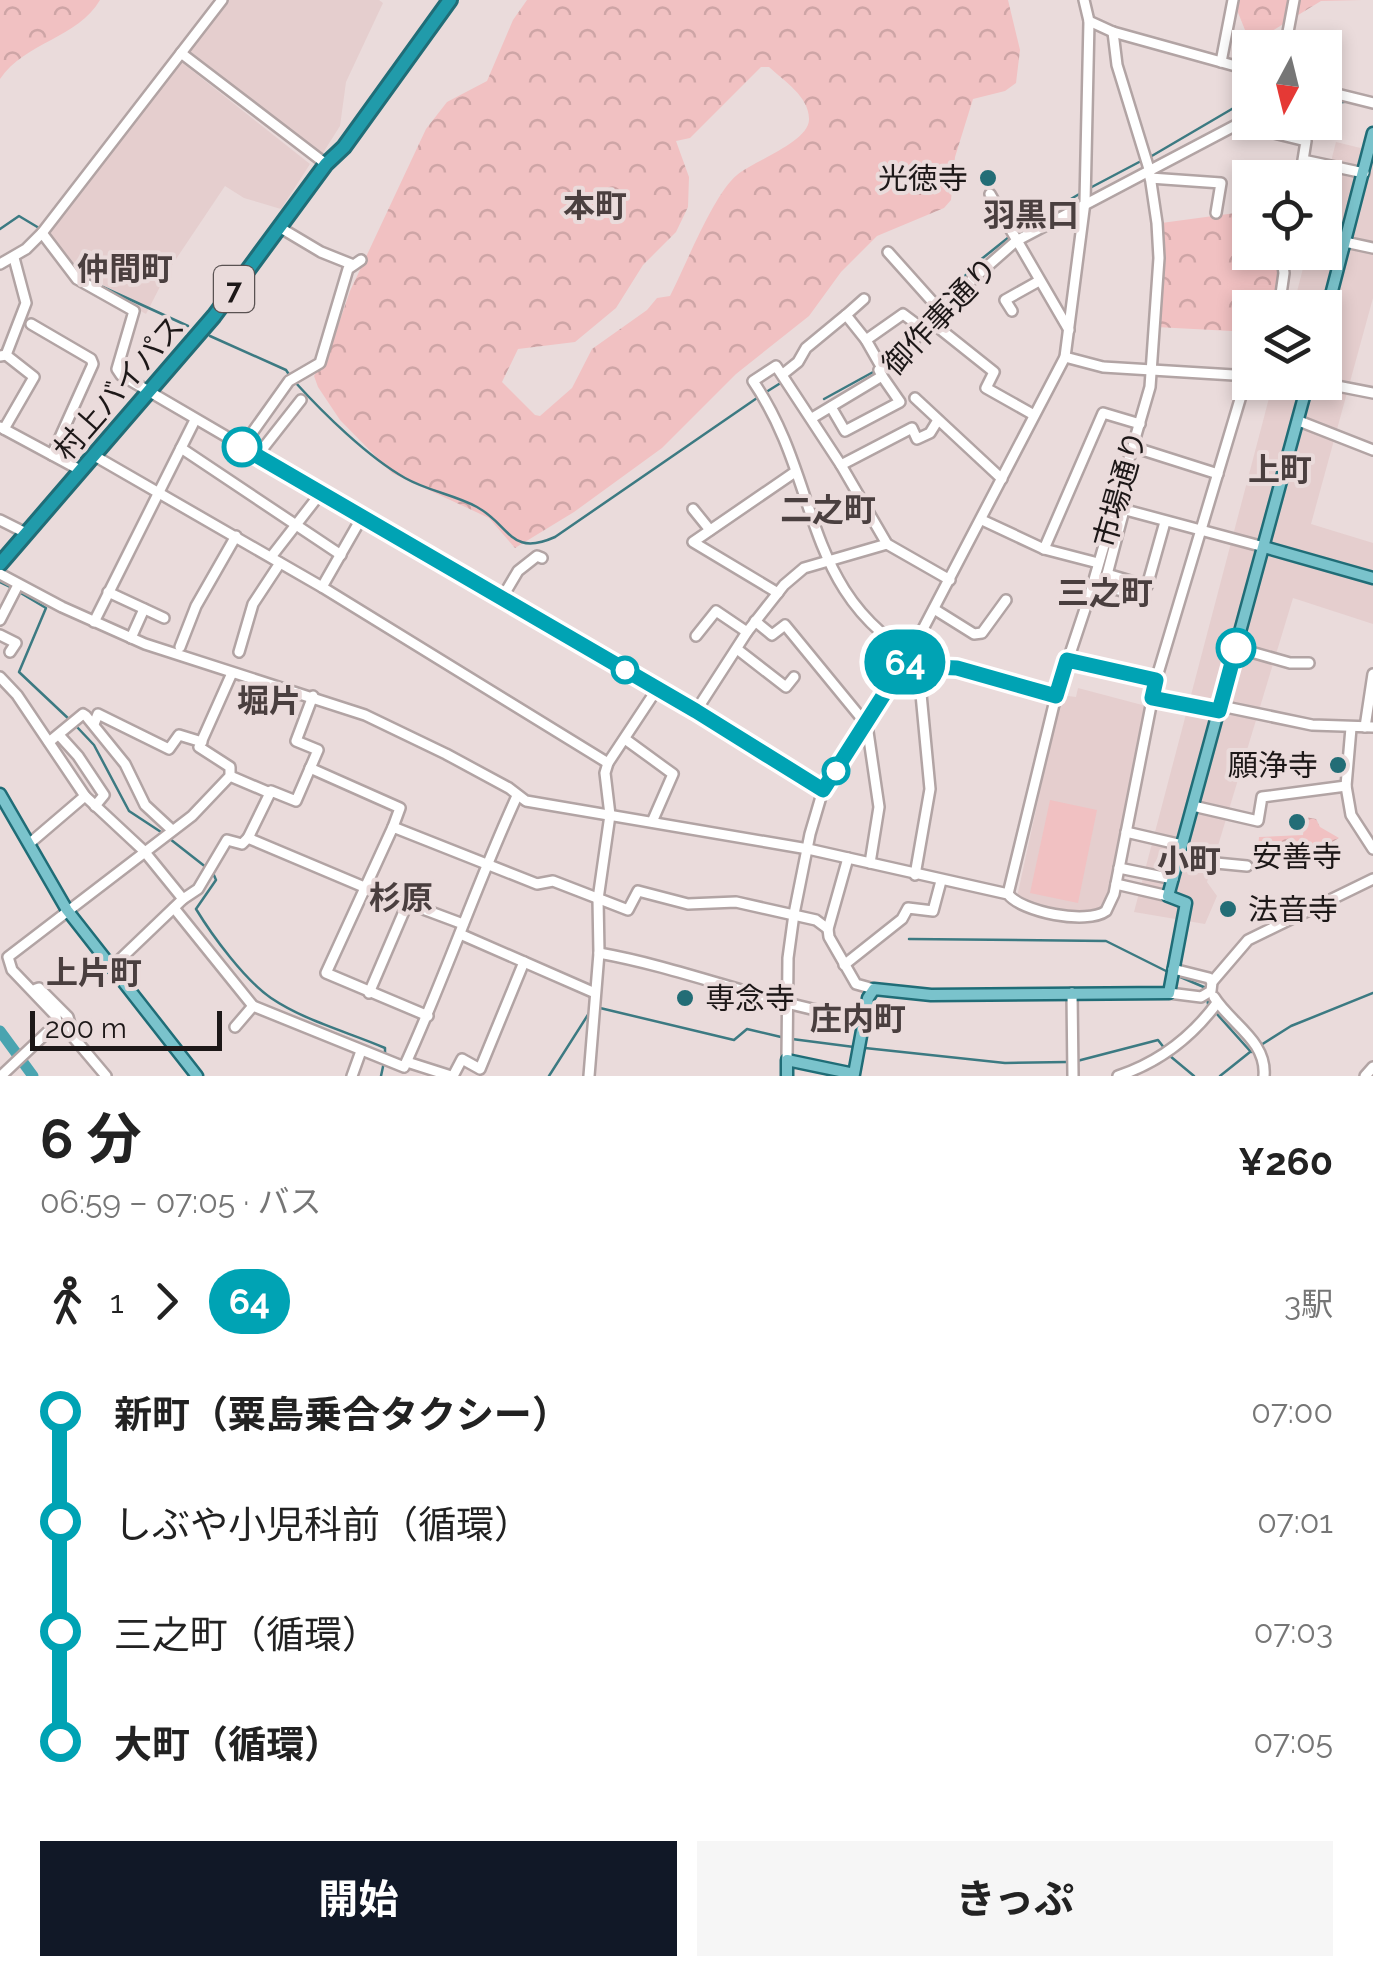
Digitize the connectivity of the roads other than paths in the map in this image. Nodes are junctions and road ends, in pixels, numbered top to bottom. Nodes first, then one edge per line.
1 (222, 0) edge
2 (450, 0) edge
3 (1084, 0) edge
4 (1233, 0) edge
5 (1294, 0) edge
6 (1089, 21) junction
7 (1288, 30) edge
8 (1113, 32) junction
9 (181, 53) junction
10 (1221, 62) junction
11 (1232, 65) edge
12 (1342, 95) edge
13 (1373, 103) edge
14 (1373, 134) edge
15 (326, 164) junction
16 (1149, 173) junction
17 (1364, 173) junction
18 (990, 194) dead end
19 (1084, 202) junction
20 (1216, 214) dead end
21 (280, 227) junction
22 (42, 232) junction
23 (1016, 242) junction
24 (1344, 246) junction
25 (1373, 248) edge
26 (888, 252) dead end
27 (14, 258) junction
28 (0, 264) edge
29 (1039, 281) junction
30 (1332, 290) edge
31 (864, 300) dead end
32 (939, 309) junction
33 (1012, 311) dead end
34 (846, 315) junction
35 (31, 324) dead end
36 (926, 325) junction
37 (1070, 330) junction
38 (866, 340) junction
39 (3, 356) edge
40 (1066, 357) junction
41 (1151, 371) junction
42 (882, 372) junction
43 (783, 374) junction
44 (1232, 375) edge
45 (1342, 387) edge
46 (152, 390) junction
47 (1373, 394) edge
48 (915, 398) dead end
49 (301, 400) dead end
50 (1241, 400) edge
51 (1304, 400) edge
52 (831, 407) junction
53 (1034, 415) junction
54 (812, 418) junction
55 (195, 420) junction
56 (938, 420) junction
57 (1299, 421) junction
58 (1140, 424) junction
59 (2, 428) edge
60 (242, 447) junction
61 (1132, 447) junction
62 (181, 448) junction
63 (1373, 450) edge
64 (52, 455) junction
65 (93, 455) junction
66 (257, 456) junction
67 (841, 465) junction
68 (80, 470) junction
69 (796, 472) junction
70 (1218, 474) junction
71 (1002, 479) junction
72 (157, 494) junction
73 (320, 494) junction
74 (693, 509) dead end
75 (1119, 509) junction
76 (362, 518) junction
77 (0, 520) edge
78 (982, 520) junction
79 (1165, 522) junction
80 (294, 524) junction
81 (710, 530) junction
82 (1200, 531) junction
83 (26, 533) junction
84 (236, 536) junction
85 (887, 544) junction
86 (1264, 547) junction
87 (1044, 549) junction
88 (341, 556) junction
89 (542, 558) dead end
90 (276, 560) junction
91 (827, 563) junction
92 (1098, 563) junction
93 (0, 564) edge
94 (0, 574) edge
95 (1373, 578) edge
96 (950, 580) junction
97 (18, 585) junction
98 (322, 588) junction
99 (108, 592) junction
100 (778, 593) junction
101 (502, 598) junction
102 (1006, 600) dead end
103 (144, 608) junction
104 (934, 609) junction
105 (164, 618) dead end
106 (0, 620) edge
107 (755, 621) junction
108 (94, 622) junction
109 (747, 632) junction
110 (0, 636) edge
111 (696, 636) dead end
112 (131, 638) junction
113 (180, 646) dead end
114 (737, 648) junction
115 (1236, 648) junction
116 (10, 652) dead end
117 (240, 652) dead end
118 (911, 652) junction
119 (1067, 660) junction
120 (1309, 663) dead end
121 (933, 667) junction
122 (232, 672) junction
123 (1373, 674) edge
124 (0, 677) edge
125 (794, 677) dead end
126 (1156, 680) junction
127 (658, 689) junction
128 (313, 696) junction
129 (1056, 696) junction
130 (1152, 698) junction
131 (1220, 709) junction
132 (696, 711) junction
133 (94, 724) junction
134 (866, 725) junction
135 (1369, 727) edge
136 (1351, 728) junction
137 (59, 735) junction
138 (624, 739) junction
139 (48, 742) junction
140 (202, 742) junction
141 (608, 762) junction
142 (310, 768) junction
143 (230, 776) junction
144 (1346, 786) junction
145 (823, 790) junction
146 (270, 793) junction
147 (0, 794) edge
148 (84, 796) junction
149 (516, 796) junction
150 (95, 806) junction
151 (1194, 806) junction
152 (610, 815) junction
153 (652, 822) junction
154 (393, 826) junction
155 (172, 830) junction
156 (1126, 832) junction
157 (248, 838) junction
158 (30, 843) junction
159 (808, 849) junction
160 (1373, 849) edge
161 (1180, 850) junction
162 (144, 851) junction
163 (848, 858) junction
164 (486, 863) junction
165 (870, 863) junction
166 (1246, 866) dead end
167 (1119, 868) junction
168 (915, 875) junction
169 (1172, 879) junction
170 (1373, 879) edge
171 (941, 881) junction
172 (1116, 884) junction
173 (364, 887) junction
174 (1008, 894) junction
175 (1168, 896) junction
176 (183, 899) junction
177 (598, 899) junction
178 (408, 902) junction
179 (174, 908) junction
180 (67, 910) junction
181 (794, 914) junction
182 (462, 929) junction
183 (828, 929) junction
184 (599, 952) junction
185 (524, 962) junction
186 (844, 965) junction
187 (112, 967) junction
188 (1173, 969) junction
189 (1212, 987) junction
190 (874, 989) junction
191 (33, 990) junction
192 (368, 993) junction
193 (595, 993) junction
194 (1072, 993) junction
195 (1169, 993) junction
196 (786, 1000) junction
197 (1217, 1002) junction
198 (253, 1006) junction
199 (428, 1016) junction
200 (865, 1020) junction
201 (235, 1027) dead end
202 (361, 1051) junction
203 (786, 1060) junction
204 (407, 1062) junction
205 (1373, 1067) edge
206 (854, 1075) edge
207 (1, 1076) edge
208 (106, 1076) edge
209 (197, 1076) edge
210 (352, 1076) edge
211 (452, 1076) edge
212 (589, 1076) edge
213 (787, 1076) edge
214 (1074, 1076) edge
215 (1118, 1076) edge
216 (1264, 1076) edge
217 (1365, 1076) edge

1 - 9 street
2 - 15 highway, 村上バイパス / 7
3 - 6 street
4 - 10 street
5 - 7 street
6 - 8 street
6 - 19 street
8 - 10 street
8 - 16 street, 市場通り
9 - 15 street
9 - 22 street
10 - 11 street
12 - 13 street
14 - 17 main road
15 - 21 highway, 村上バイパス / 7
16 - 17 street, 御作事通り
16 - 19 street, 御作事通り
16 - 20 street
16 - 41 street, 市場通り
17 - 24 main road
18 - 23 street
19 - 23 street, 御作事通り
19 - 37 street
21 - 46 highway, 村上バイパス / 7
21 - 60 street
22 - 27 street
22 - 46 street
23 - 29 street
23 - 32 street, 御作事通り
24 - 25 street
24 - 30 main road
26 - 32 street
27 - 28 street
27 - 39 street
29 - 33 street
29 - 37 street
31 - 34 street
32 - 36 street, 御作事通り
34 - 38 street
34 - 43 street
35 - 64 street
36 - 38 street
36 - 42 street, 御作事通り
36 - 53 street
37 - 40 street
38 - 42 street
39 - 59 street
40 - 41 street
40 - 53 street
41 - 44 street
41 - 58 street, 市場通り
42 - 52 street, 御作事通り
42 - 52 street
43 - 54 street
43 - 69 street
45 - 47 street
46 - 55 street
46 - 65 highway, 村上バイパス / 7
48 - 56 street
49 - 66 street
50 - 70 street
51 - 57 main road
52 - 54 street, 御作事通り
53 - 71 street
54 - 67 street
55 - 60 street
55 - 62 street
56 - 67 street
56 - 71 street
57 - 63 street
57 - 86 main road
58 - 61 street, 市場通り
58 - 87 street
59 - 64 street
60 - 66 street
61 - 70 street
61 - 75 street, 市場通り
62 - 72 street
62 - 80 street
64 - 68 street
65 - 68 highway, 村上バイパス / 7
65 - 72 street
66 - 73 street
67 - 85 street
68 - 83 highway, 村上バイパス / 7
69 - 81 street
69 - 91 street
70 - 82 street
71 - 78 street
72 - 84 street
72 - 99 street
73 - 76 street
73 - 80 street
74 - 81 street
75 - 79 street
75 - 79 street
75 - 92 street, 市場通り
76 - 88 street
76 - 101 street
77 - 83 street
78 - 87 street
78 - 96 street
79 - 82 street
80 - 88 street
80 - 90 street
81 - 100 street
82 - 86 street
82 - 126 street
83 - 93 highway, 村上バイパス / 7
84 - 90 street
84 - 113 street
85 - 91 street
85 - 96 street
86 - 95 main road
86 - 115 main road
87 - 92 street
88 - 98 street
89 - 101 street
90 - 98 street
90 - 117 street
91 - 100 street
91 - 118 street
92 - 119 street, 市場通り
94 - 97 street
96 - 104 street
97 - 106 street
97 - 108 street
98 - 141 street
99 - 103 street
99 - 108 street
100 - 107 street
101 - 127 street
102 - 104 street
103 - 105 street
103 - 112 street
104 - 118 street
107 - 109 street
107 - 134 street
108 - 112 street
109 - 111 street
109 - 114 street
110 - 116 street
112 - 122 street
114 - 125 street
114 - 132 street
115 - 120 street
115 - 131 main road
118 - 121 street
118 - 134 street
119 - 126 street
119 - 129 street, 市場通り
121 - 129 street
121 - 168 street
122 - 128 street
122 - 140 street
123 - 135 street
124 - 139 street
126 - 130 street
127 - 132 street
127 - 138 street
128 - 142 street
128 - 149 street
129 - 174 street, 市場通り
130 - 131 street
130 - 156 street
131 - 136 street
131 - 151 main road
132 - 145 street
133 - 137 street
133 - 140 street
133 - 155 street
134 - 145 street
134 - 165 street
135 - 136 street
136 - 144 street
137 - 139 street
137 - 150 street
138 - 141 street
138 - 153 street
139 - 148 street
140 - 143 street
141 - 152 street
142 - 146 street
142 - 154 street
143 - 146 street
143 - 155 street
144 - 151 street
144 - 160 street
145 - 159 street
146 - 157 street
147 - 158 main road
148 - 150 street
148 - 158 street
149 - 152 street
149 - 164 street
150 - 162 street
151 - 161 main road
152 - 153 street
152 - 177 street
153 - 159 street
154 - 164 street
154 - 173 street
155 - 162 street
156 - 161 street
156 - 167 street
157 - 173 street
157 - 176 street
158 - 180 main road
159 - 163 street
159 - 181 street
161 - 166 street
161 - 169 main road
162 - 176 street
162 - 180 street
163 - 165 street
163 - 183 street
164 - 177 street
164 - 182 street
165 - 168 street
167 - 169 street
167 - 172 street
168 - 171 street
169 - 175 main road
170 - 189 street
171 - 174 street
171 - 186 street
172 - 174 street
172 - 175 street
173 - 178 street
173 - 192 street
175 - 188 main road
176 - 179 street
177 - 181 street
177 - 184 street
178 - 182 street
178 - 192 street
179 - 187 street
179 - 198 street
180 - 187 main road
180 - 191 street
181 - 183 street
181 - 196 street
182 - 185 street
182 - 199 street
183 - 186 street
184 - 193 street
184 - 196 street
185 - 193 street
185 - 211 street
186 - 190 street
187 - 209 main road
188 - 189 street
188 - 195 main road
189 - 195 street
189 - 197 street
190 - 194 main road
190 - 200 main road
191 - 207 street
191 - 208 street
192 - 199 street
193 - 212 street
194 - 195 main road
194 - 214 street
196 - 200 street
196 - 203 street
197 - 215 street
197 - 216 street
198 - 201 street
198 - 202 street
199 - 204 street
200 - 206 main road
202 - 204 street
202 - 210 street
203 - 206 main road
203 - 213 main road
204 - 211 street
205 - 217 street

